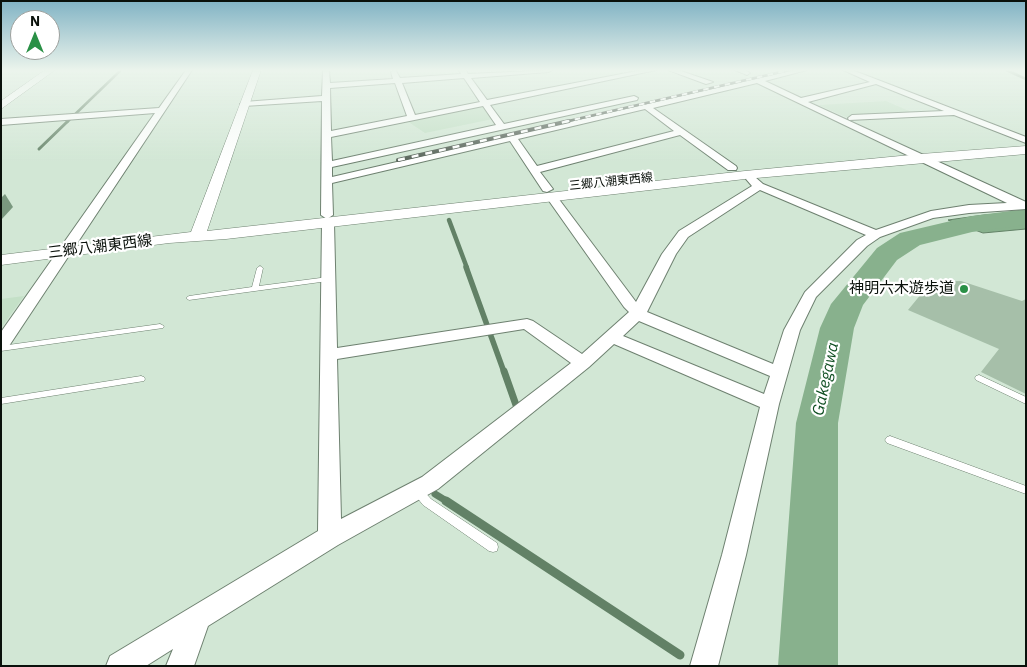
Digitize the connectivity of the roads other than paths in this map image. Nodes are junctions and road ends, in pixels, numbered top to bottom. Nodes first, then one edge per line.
1 (167, 101) edge
2 (245, 101) edge
3 (283, 101) edge
4 (326, 101) edge
5 (406, 101) edge
6 (494, 101) edge
7 (620, 101) edge
8 (672, 101) edge
9 (801, 101) edge
10 (927, 101) edge
11 (484, 103) junction
12 (244, 104) junction
13 (647, 107) junction
14 (161, 110) junction
15 (955, 112) junction
16 (412, 118) junction
17 (852, 118) dead end
18 (1, 122) edge
19 (502, 127) junction
20 (681, 132) junction
21 (326, 135) junction
22 (512, 138) junction
23 (1026, 142) edge
24 (1026, 150) edge
25 (907, 151) junction
26 (921, 158) junction
27 (326, 165) junction
28 (534, 170) junction
29 (739, 172) junction
30 (326, 181) junction
31 (759, 186) junction
32 (549, 193) junction
33 (1024, 205) edge
34 (327, 219) junction
35 (876, 234) junction
36 (198, 235) junction
37 (66, 251) junction
38 (1, 260) edge
39 (260, 268) dead end
40 (328, 279) junction
41 (255, 289) junction
42 (189, 298) dead end
43 (639, 312) junction
44 (160, 326) dead end
45 (611, 337) junction
46 (1, 345) edge
47 (1, 349) edge
48 (330, 355) junction
49 (583, 363) junction
50 (780, 373) junction
51 (979, 378) dead end
52 (141, 379) dead end
53 (1, 401) edge
54 (1026, 401) edge
55 (770, 404) junction
56 (890, 440) dead end
57 (1026, 490) edge
58 (417, 491) junction
59 (330, 537) junction
60 (493, 547) dead end
61 (199, 616) junction
62 (120, 666) edge
63 (180, 666) edge
64 (704, 666) edge

1 - 14 street
2 - 12 street
3 - 12 street
4 - 21 street
5 - 16 street
6 - 11 street
7 - 19 street
8 - 13 street
9 - 25 street
10 - 15 street
11 - 16 street
11 - 19 street
12 - 36 street
13 - 20 street
13 - 22 street
14 - 18 street
14 - 37 street
15 - 17 street
15 - 23 street
16 - 21 street
19 - 27 street
20 - 28 street
20 - 29 street
21 - 27 street
22 - 28 street
22 - 30 street
23 - 25 street, 三郷八潮東西線
24 - 26 street, 三郷八潮東西線
25 - 26 street
25 - 29 street, 三郷八潮東西線
26 - 29 street, 三郷八潮東西線
26 - 33 street
27 - 30 street
28 - 32 street
29 - 31 street
29 - 32 street, 三郷八潮東西線
30 - 34 street
31 - 35 street
31 - 43 street
32 - 34 street, 三郷八潮東西線
32 - 43 street
33 - 35 street
34 - 36 street, 三郷八潮東西線
34 - 40 street
35 - 50 street
36 - 37 street, 三郷八潮東西線
37 - 38 street, 三郷八潮東西線
37 - 46 street
39 - 41 lane
40 - 41 lane
40 - 48 street
41 - 42 lane
43 - 45 street
43 - 50 street
44 - 47 lane
45 - 49 street
45 - 55 street
48 - 49 street
48 - 59 street
49 - 58 street
50 - 55 street
51 - 54 lane
52 - 53 lane
55 - 64 street
56 - 57 lane
58 - 59 street
58 - 60 lane
59 - 61 street
61 - 62 street
61 - 63 street

